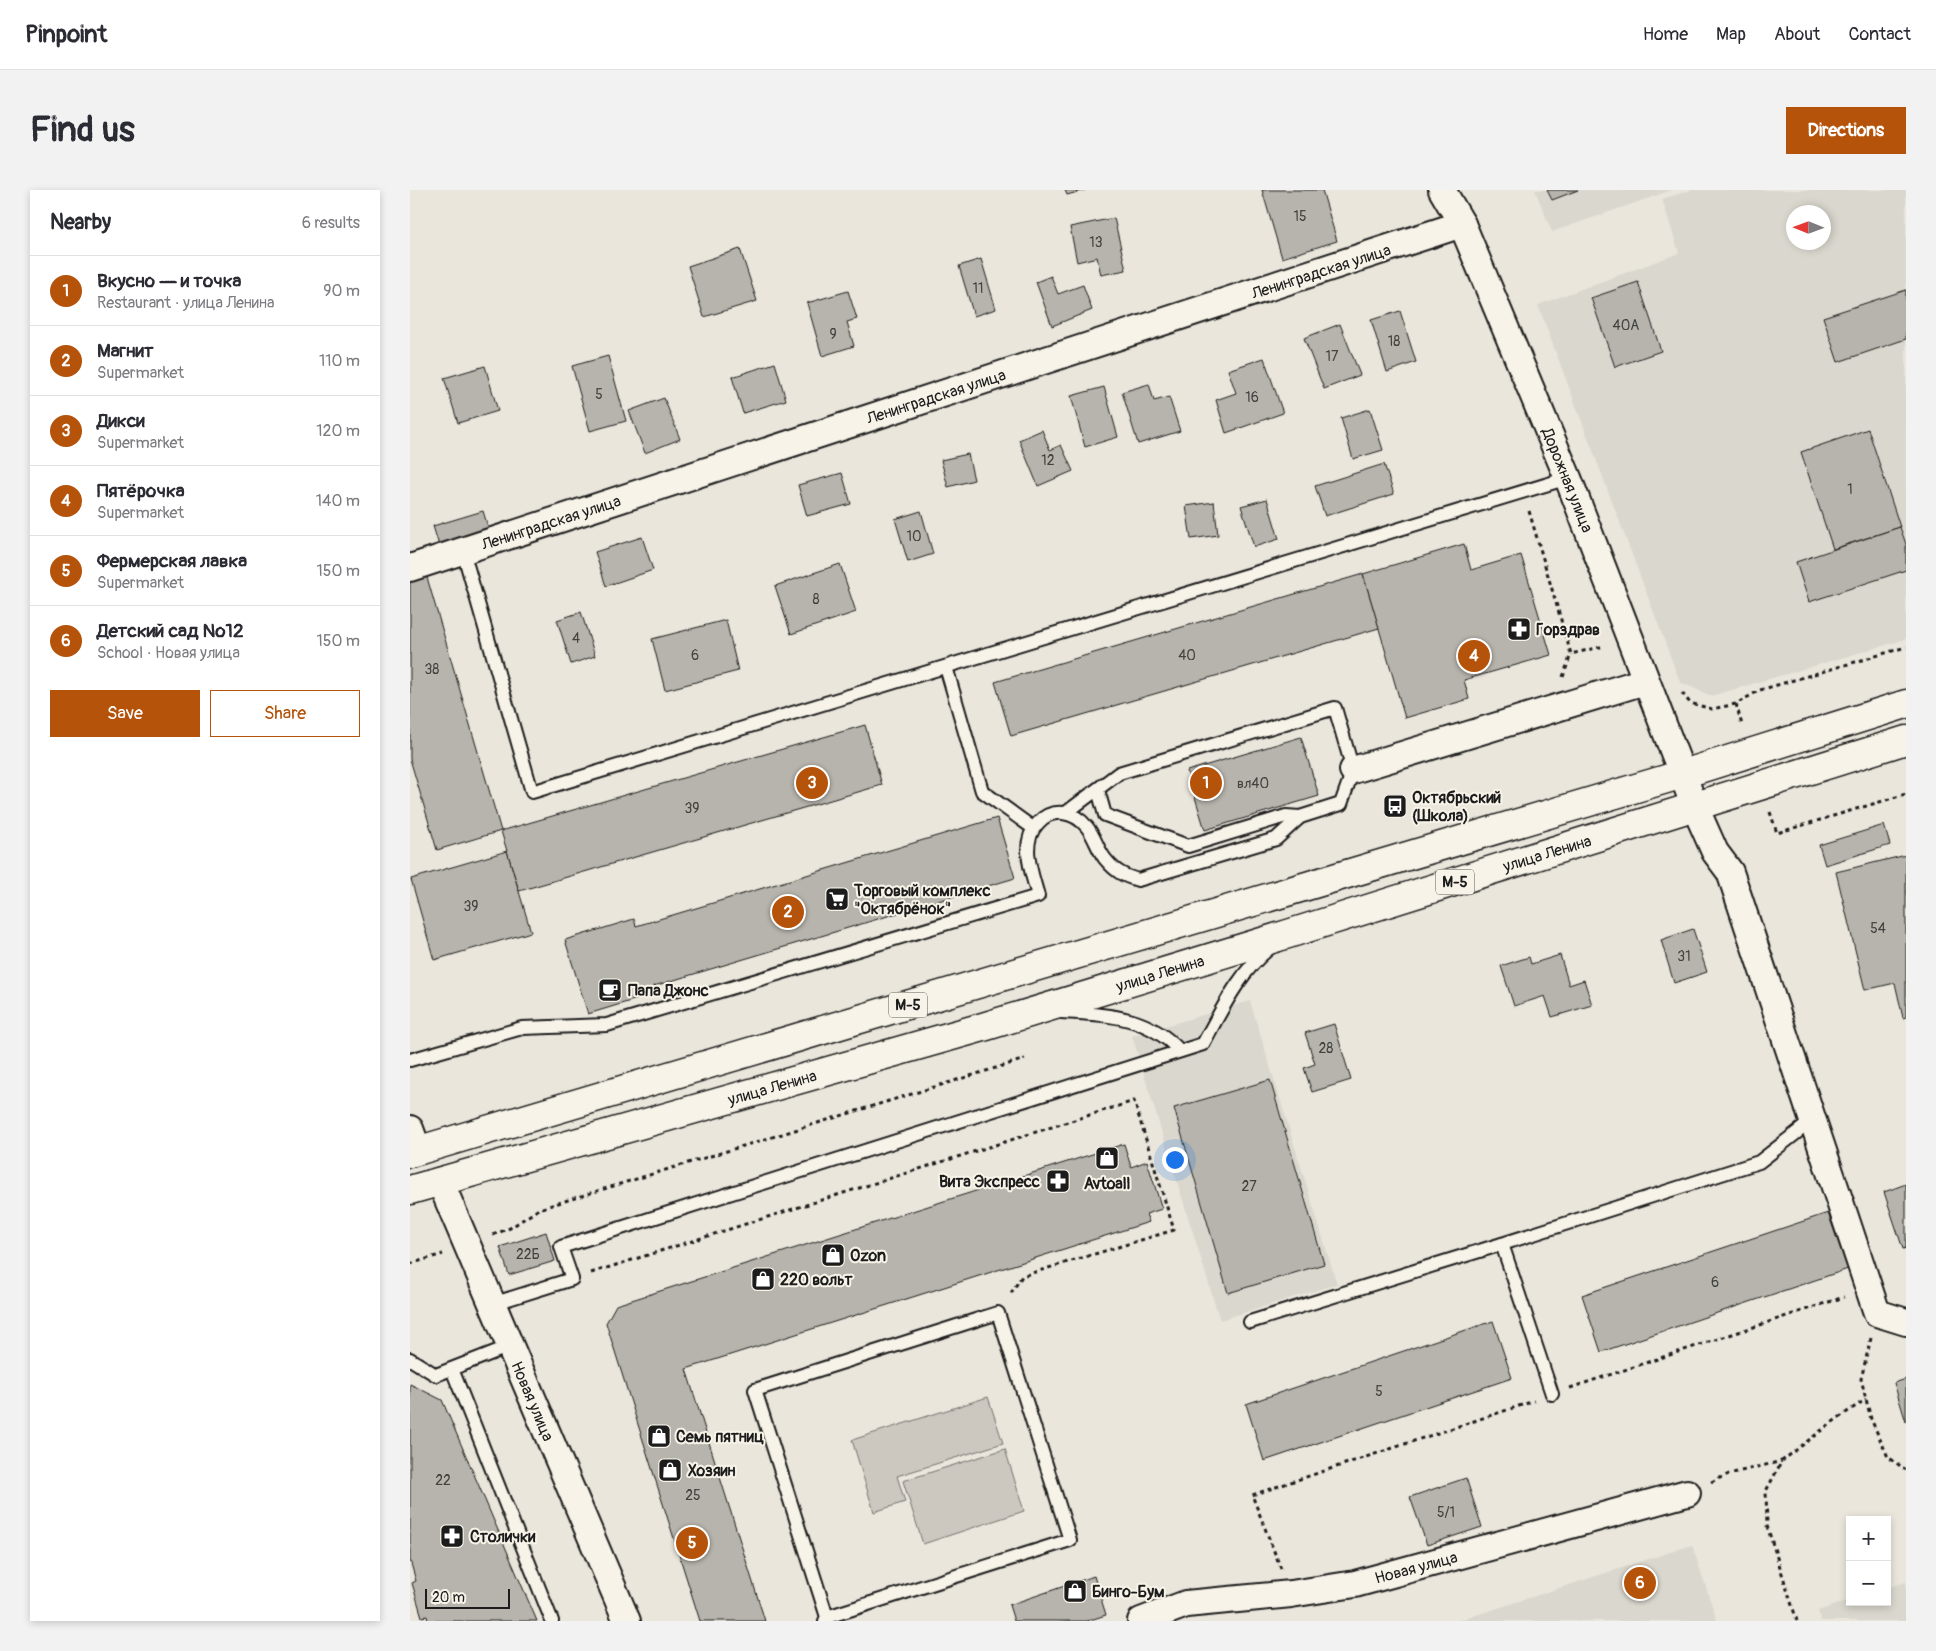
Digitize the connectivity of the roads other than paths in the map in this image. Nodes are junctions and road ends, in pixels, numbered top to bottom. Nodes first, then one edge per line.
1 (1442, 190) edge
2 (1462, 224) junction
3 (1568, 478) junction
4 (464, 551) junction
5 (410, 568) edge
6 (946, 667) junction
7 (1645, 681) junction
8 (1906, 704) edge
9 (1906, 740) edge
10 (1354, 770) junction
11 (1683, 774) junction
12 (1098, 790) junction
13 (1695, 807) junction
14 (1067, 812) junction
15 (1300, 817) junction
16 (1033, 828) junction
17 (1288, 934) junction
18 (1036, 1011) junction
19 (1180, 1051) junction
20 (410, 1060) edge
21 (1813, 1120) junction
22 (413, 1144) edge
23 (440, 1181) junction
24 (410, 1190) edge
25 (1502, 1244) junction
26 (492, 1304) junction
27 (1250, 1322) dead end
28 (1906, 1322) edge
29 (510, 1346) junction
30 (410, 1360) edge
31 (452, 1369) junction
32 (1552, 1394) road end
33 (1687, 1493) road end
34 (826, 1619) edge
35 (552, 1621) edge
36 (627, 1621) edge
37 (1141, 1621) edge

1 - 2 street, Дорожная улица
2 - 3 street, Дорожная улица
2 - 4 street, Ленинградская улица
3 - 6 lane
3 - 7 street, Дорожная улица
4 - 5 street, Ленинградская улица
4 - 6 lane
6 - 16 lane
7 - 10 street
7 - 11 street, Дорожная улица
8 - 11 main road, М-5
9 - 13 main road, улица Ленина / М-5
10 - 12 lane
10 - 15 lane
11 - 13 street, Дорожная улица
11 - 22 main road, М-5
12 - 14 lane
12 - 15 lane
13 - 17 main road, улица Ленина / М-5
13 - 21 street, Дорожная улица
14 - 15 lane
14 - 16 lane
16 - 20 lane
17 - 18 main road, улица Ленина / М-5
17 - 19 lane
18 - 19 lane
18 - 23 main road, улица Ленина / М-5
19 - 26 lane
21 - 25 lane
21 - 28 street, Дорожная улица
23 - 24 main road, улица Ленина / М-5
23 - 26 street, Новая улица
25 - 27 lane
25 - 32 lane
26 - 29 street, Новая улица
29 - 31 lane
29 - 36 street, Новая улица
30 - 31 lane
31 - 35 lane
33 - 37 street, Новая улица
34 - 34 lane

